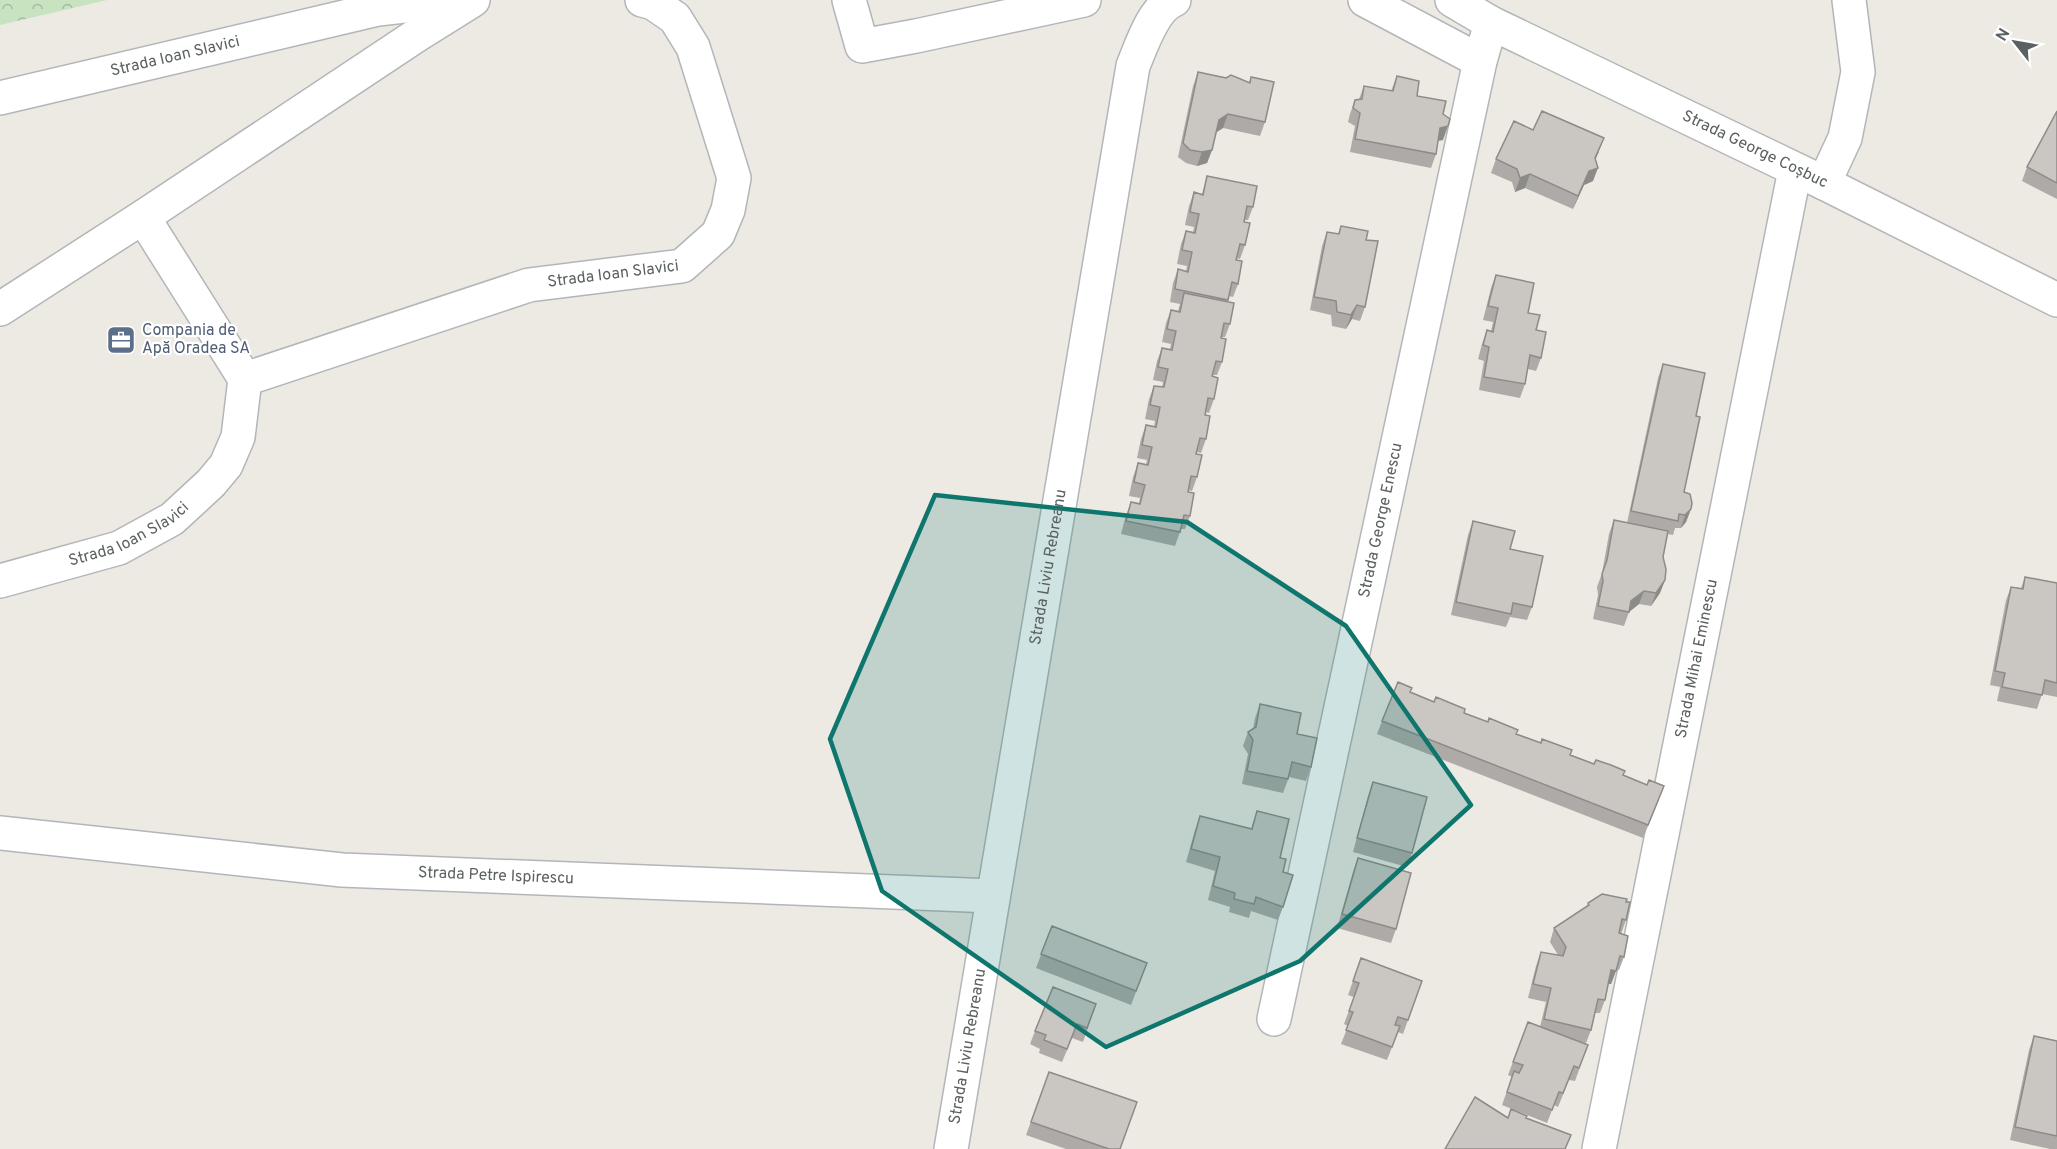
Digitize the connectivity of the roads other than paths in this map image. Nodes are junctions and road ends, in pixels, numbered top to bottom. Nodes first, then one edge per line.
1 (456, 0) edge
2 (473, 0) edge
3 (642, 0) edge
4 (849, 0) edge
5 (1084, 0) edge
6 (1365, 0) edge
7 (1849, 0) edge
8 (1166, 1) edge
9 (1471, 8) edge
10 (1480, 61) junction
11 (0, 98) edge
12 (1810, 176) junction
13 (142, 217) junction
14 (2057, 300) edge
15 (0, 309) edge
16 (244, 379) junction
17 (0, 581) edge
18 (0, 833) edge
19 (993, 896) junction
20 (1274, 1019) dead end
21 (951, 1149) edge
22 (1599, 1149) edge

1 - 11 street, Strada Ioan Slavici
2 - 13 street
3 - 16 street, Strada Ioan Slavici
4 - 5 street
6 - 10 street
7 - 12 street, Strada Mihai Eminescu
8 - 19 street, Strada Liviu Rebreanu
9 - 10 street, Strada George Enescu
9 - 12 street, Strada George Coșbuc
10 - 20 street, Strada George Enescu
12 - 14 street, Strada George Coșbuc
12 - 22 street, Strada Mihai Eminescu
13 - 15 street
13 - 16 street
16 - 17 street, Strada Ioan Slavici
18 - 19 street, Strada Petre Ispirescu
19 - 21 street, Strada Liviu Rebreanu

